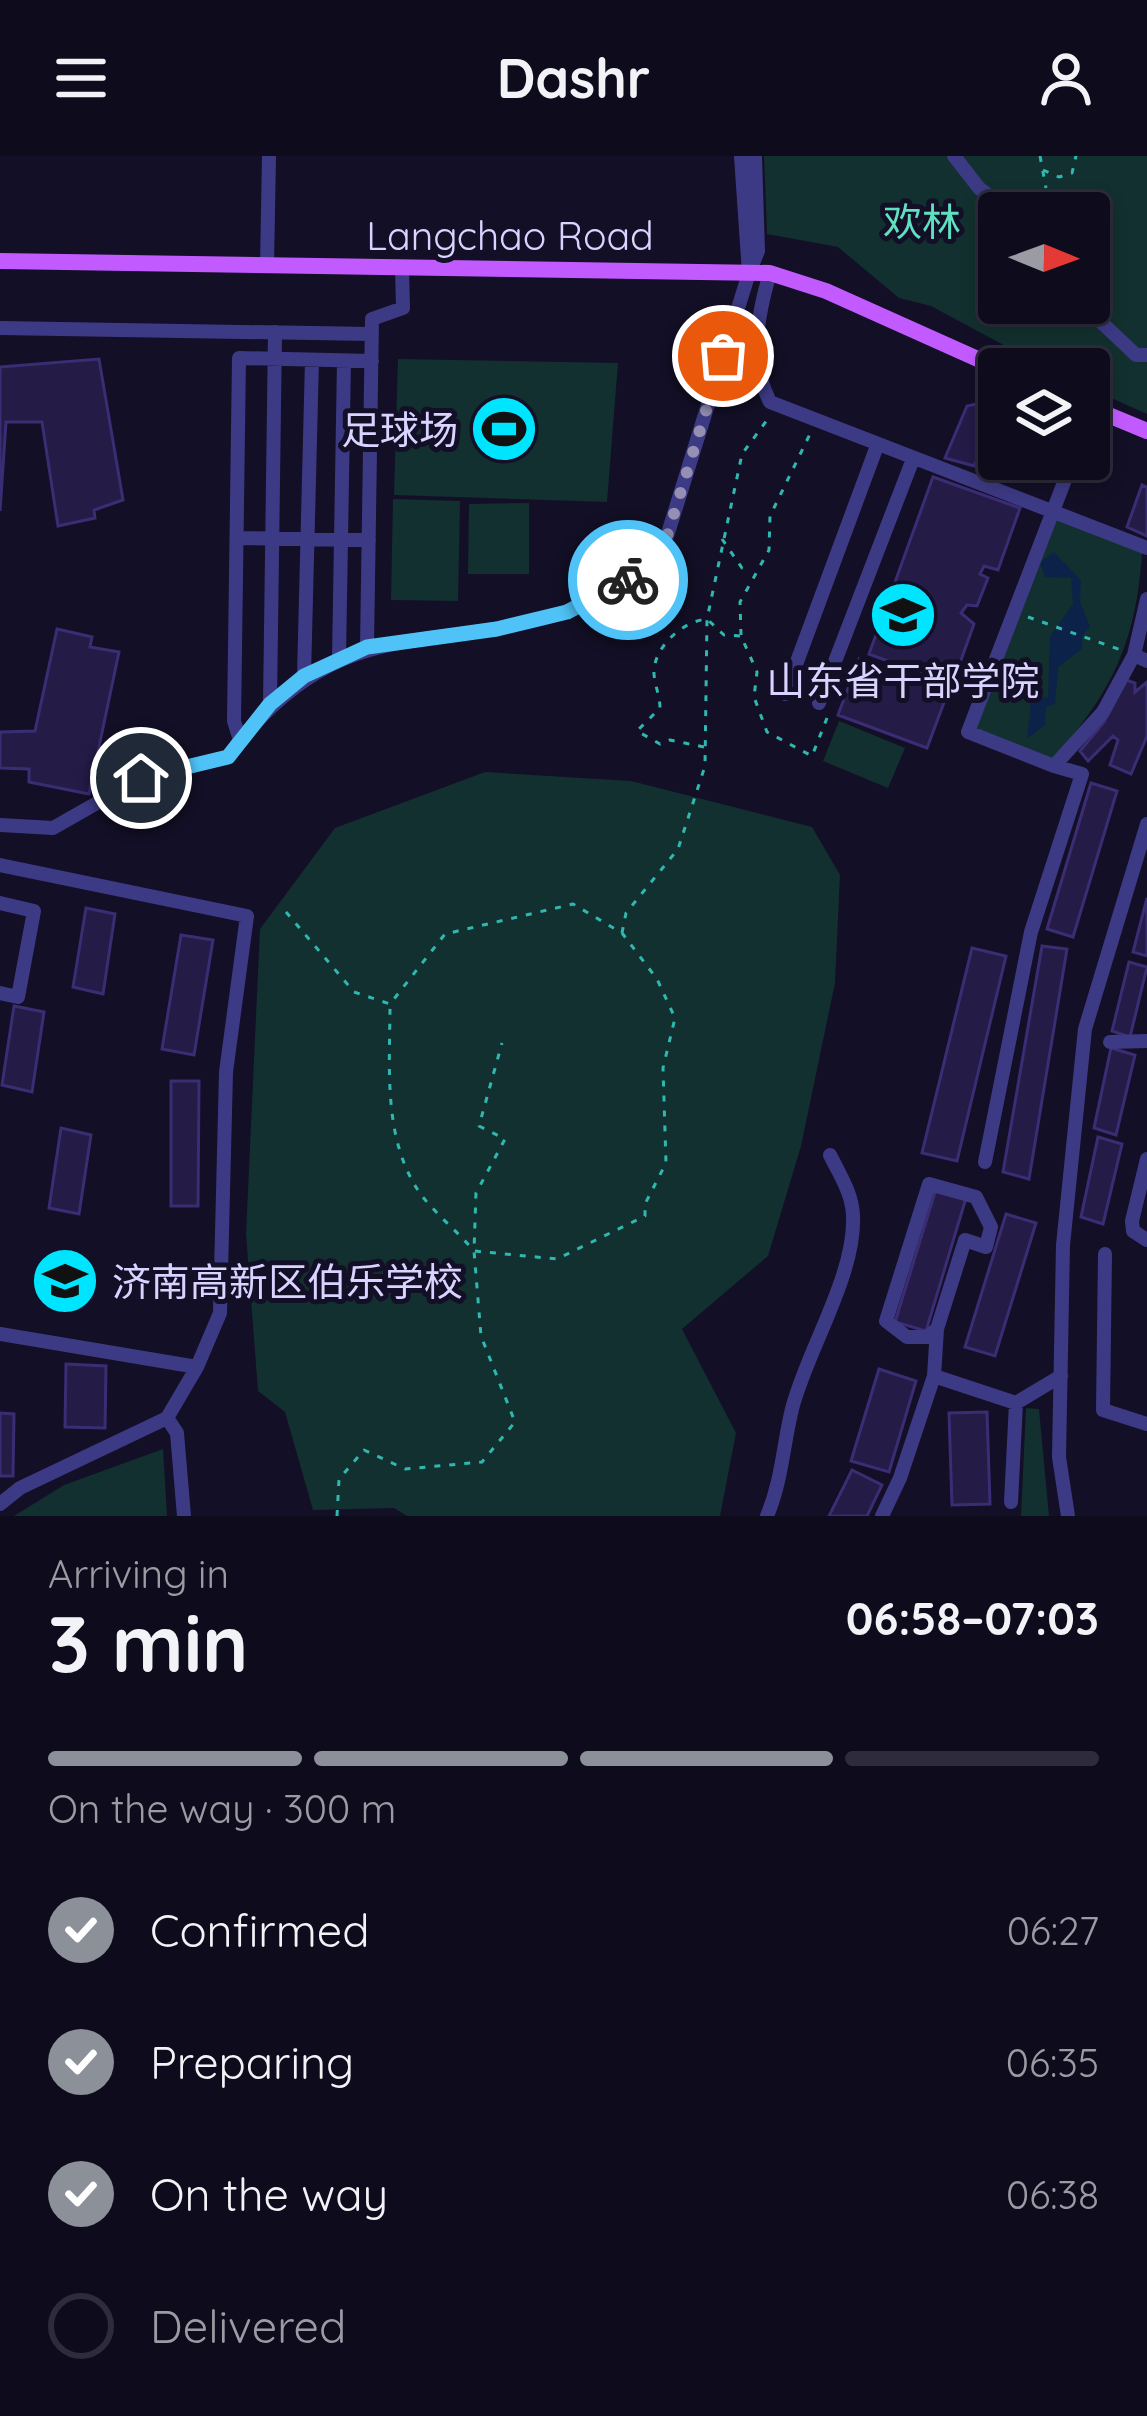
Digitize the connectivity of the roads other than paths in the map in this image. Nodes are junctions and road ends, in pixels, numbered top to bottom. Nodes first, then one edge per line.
1 (268, 156) edge
2 (741, 156) edge
3 (755, 156) edge
4 (954, 156) edge
5 (984, 192) edge
6 (0, 261) edge
7 (267, 266) junction
8 (402, 268) junction
9 (749, 273) junction
10 (770, 273) junction
11 (1103, 324) edge
12 (0, 328) edge
13 (275, 332) junction
14 (371, 334) junction
15 (1147, 355) edge
16 (274, 359) junction
17 (978, 359) edge
18 (312, 360) junction
19 (344, 361) junction
20 (372, 361) junction
21 (1110, 418) edge
22 (1147, 431) edge
23 (877, 446) junction
24 (913, 459) junction
25 (1065, 480) edge
26 (1054, 509) junction
27 (237, 538) junction
28 (272, 538) junction
29 (308, 539) junction
30 (341, 540) junction
31 (369, 540) junction
32 (1147, 548) edge
33 (1147, 599) edge
34 (367, 647) junction
35 (1140, 658) edge
36 (339, 659) junction
37 (304, 676) junction
38 (784, 694) dead end
39 (819, 703) dead end
40 (270, 704) junction
41 (240, 740) junction
42 (1054, 766) junction
43 (1147, 824) edge
44 (0, 826) edge
45 (0, 865) edge
46 (0, 903) edge
47 (0, 993) edge
48 (1147, 1041) edge
49 (1110, 1042) dead end
50 (830, 1155) dead end
51 (1147, 1159) edge
52 (985, 1162) dead end
53 (1147, 1240) edge
54 (1105, 1254) dead end
55 (937, 1329) junction
56 (0, 1334) edge
57 (197, 1367) junction
58 (934, 1376) junction
59 (1061, 1376) junction
60 (1016, 1403) junction
61 (167, 1418) junction
62 (1147, 1424) edge
63 (1011, 1502) dead end
64 (0, 1504) edge
65 (184, 1516) edge
66 (767, 1516) edge
67 (881, 1516) edge
68 (1068, 1516) edge

1 - 7 street
2 - 9 street
3 - 9 street
4 - 5 street
6 - 7 main road, Langchao Road
7 - 8 main road, Langchao Road
8 - 9 main road, Langchao Road
8 - 14 street
9 - 10 main road, Langchao Road
9 - 34 street
10 - 17 main road, Langchao Road
10 - 23 street
11 - 15 street
12 - 13 street
13 - 14 street
13 - 16 street
14 - 20 street
16 - 18 street
16 - 27 street
16 - 28 street
18 - 19 street
18 - 29 street
19 - 20 street
19 - 30 street
20 - 31 street
21 - 22 main road
23 - 24 street
23 - 38 street
24 - 26 street
24 - 39 street
25 - 26 street
26 - 32 street
26 - 42 street
27 - 28 street
27 - 41 street
28 - 29 street
28 - 40 street
29 - 30 street
29 - 37 street
30 - 31 street
30 - 36 street
31 - 34 street
33 - 35 street
34 - 36 street
35 - 42 street
36 - 37 street
37 - 40 street
40 - 41 street
41 - 44 street
42 - 52 street
43 - 59 street
45 - 57 street
46 - 47 street
48 - 49 street
50 - 66 street
51 - 53 street
54 - 62 street
55 - 55 street
55 - 58 street
56 - 57 street
57 - 61 street
58 - 60 street
58 - 67 street
59 - 60 street
59 - 68 street
60 - 63 street
61 - 64 street
61 - 65 street

